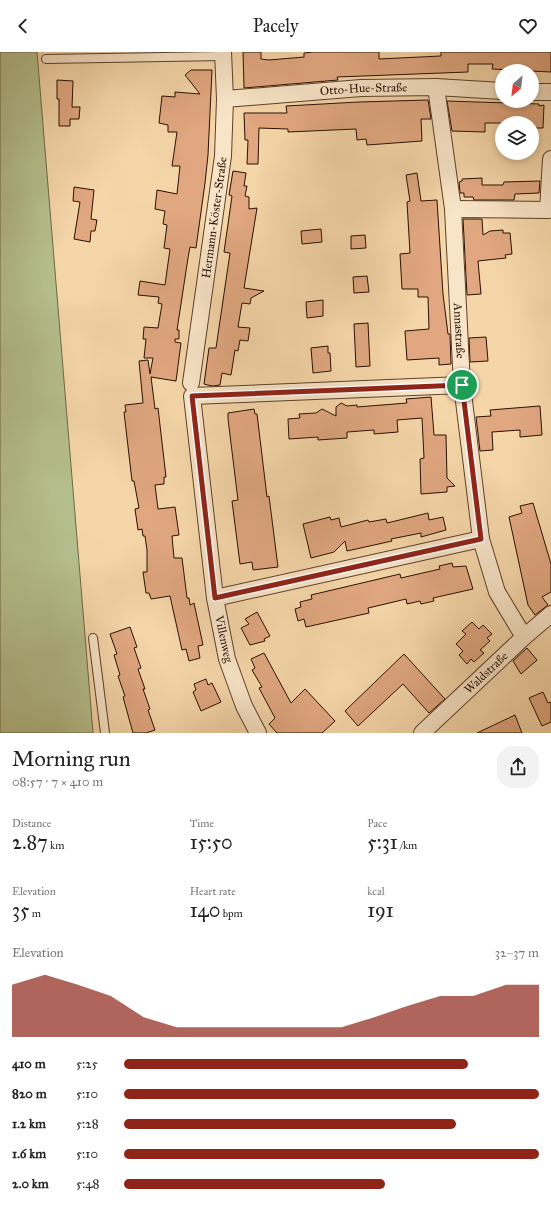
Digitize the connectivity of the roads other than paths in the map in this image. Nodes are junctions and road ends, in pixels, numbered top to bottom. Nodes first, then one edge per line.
1 (223, 54) edge
2 (164, 55) edge
3 (46, 59) dead end
4 (436, 87) junction
5 (495, 91) edge
6 (539, 92) edge
7 (551, 92) edge
8 (225, 99) junction
9 (551, 159) edge
10 (453, 209) junction
11 (550, 210) edge
12 (462, 385) junction
13 (192, 389) junction
14 (481, 539) junction
15 (215, 598) junction
16 (551, 614) edge
17 (524, 637) junction
18 (93, 638) dead end
19 (105, 733) edge
20 (258, 733) edge
21 (422, 733) edge

1 - 2 lane
1 - 8 street, Hermann-Köster-Straße
2 - 3 lane
4 - 5 street, Otto-Hue-Straße
4 - 8 street, Otto-Hue-Straße
4 - 10 street, Annastraße
6 - 7 street
8 - 13 street, Hermann-Köster-Straße
9 - 11 street
10 - 11 street
10 - 12 street, Annastraße
12 - 13 street
12 - 14 street, Annastraße
13 - 15 street, Villenweg
14 - 15 street
14 - 17 street, Annastraße
15 - 20 street, Villenweg
16 - 17 street, Waldstraße
17 - 21 street, Waldstraße
18 - 19 lane

